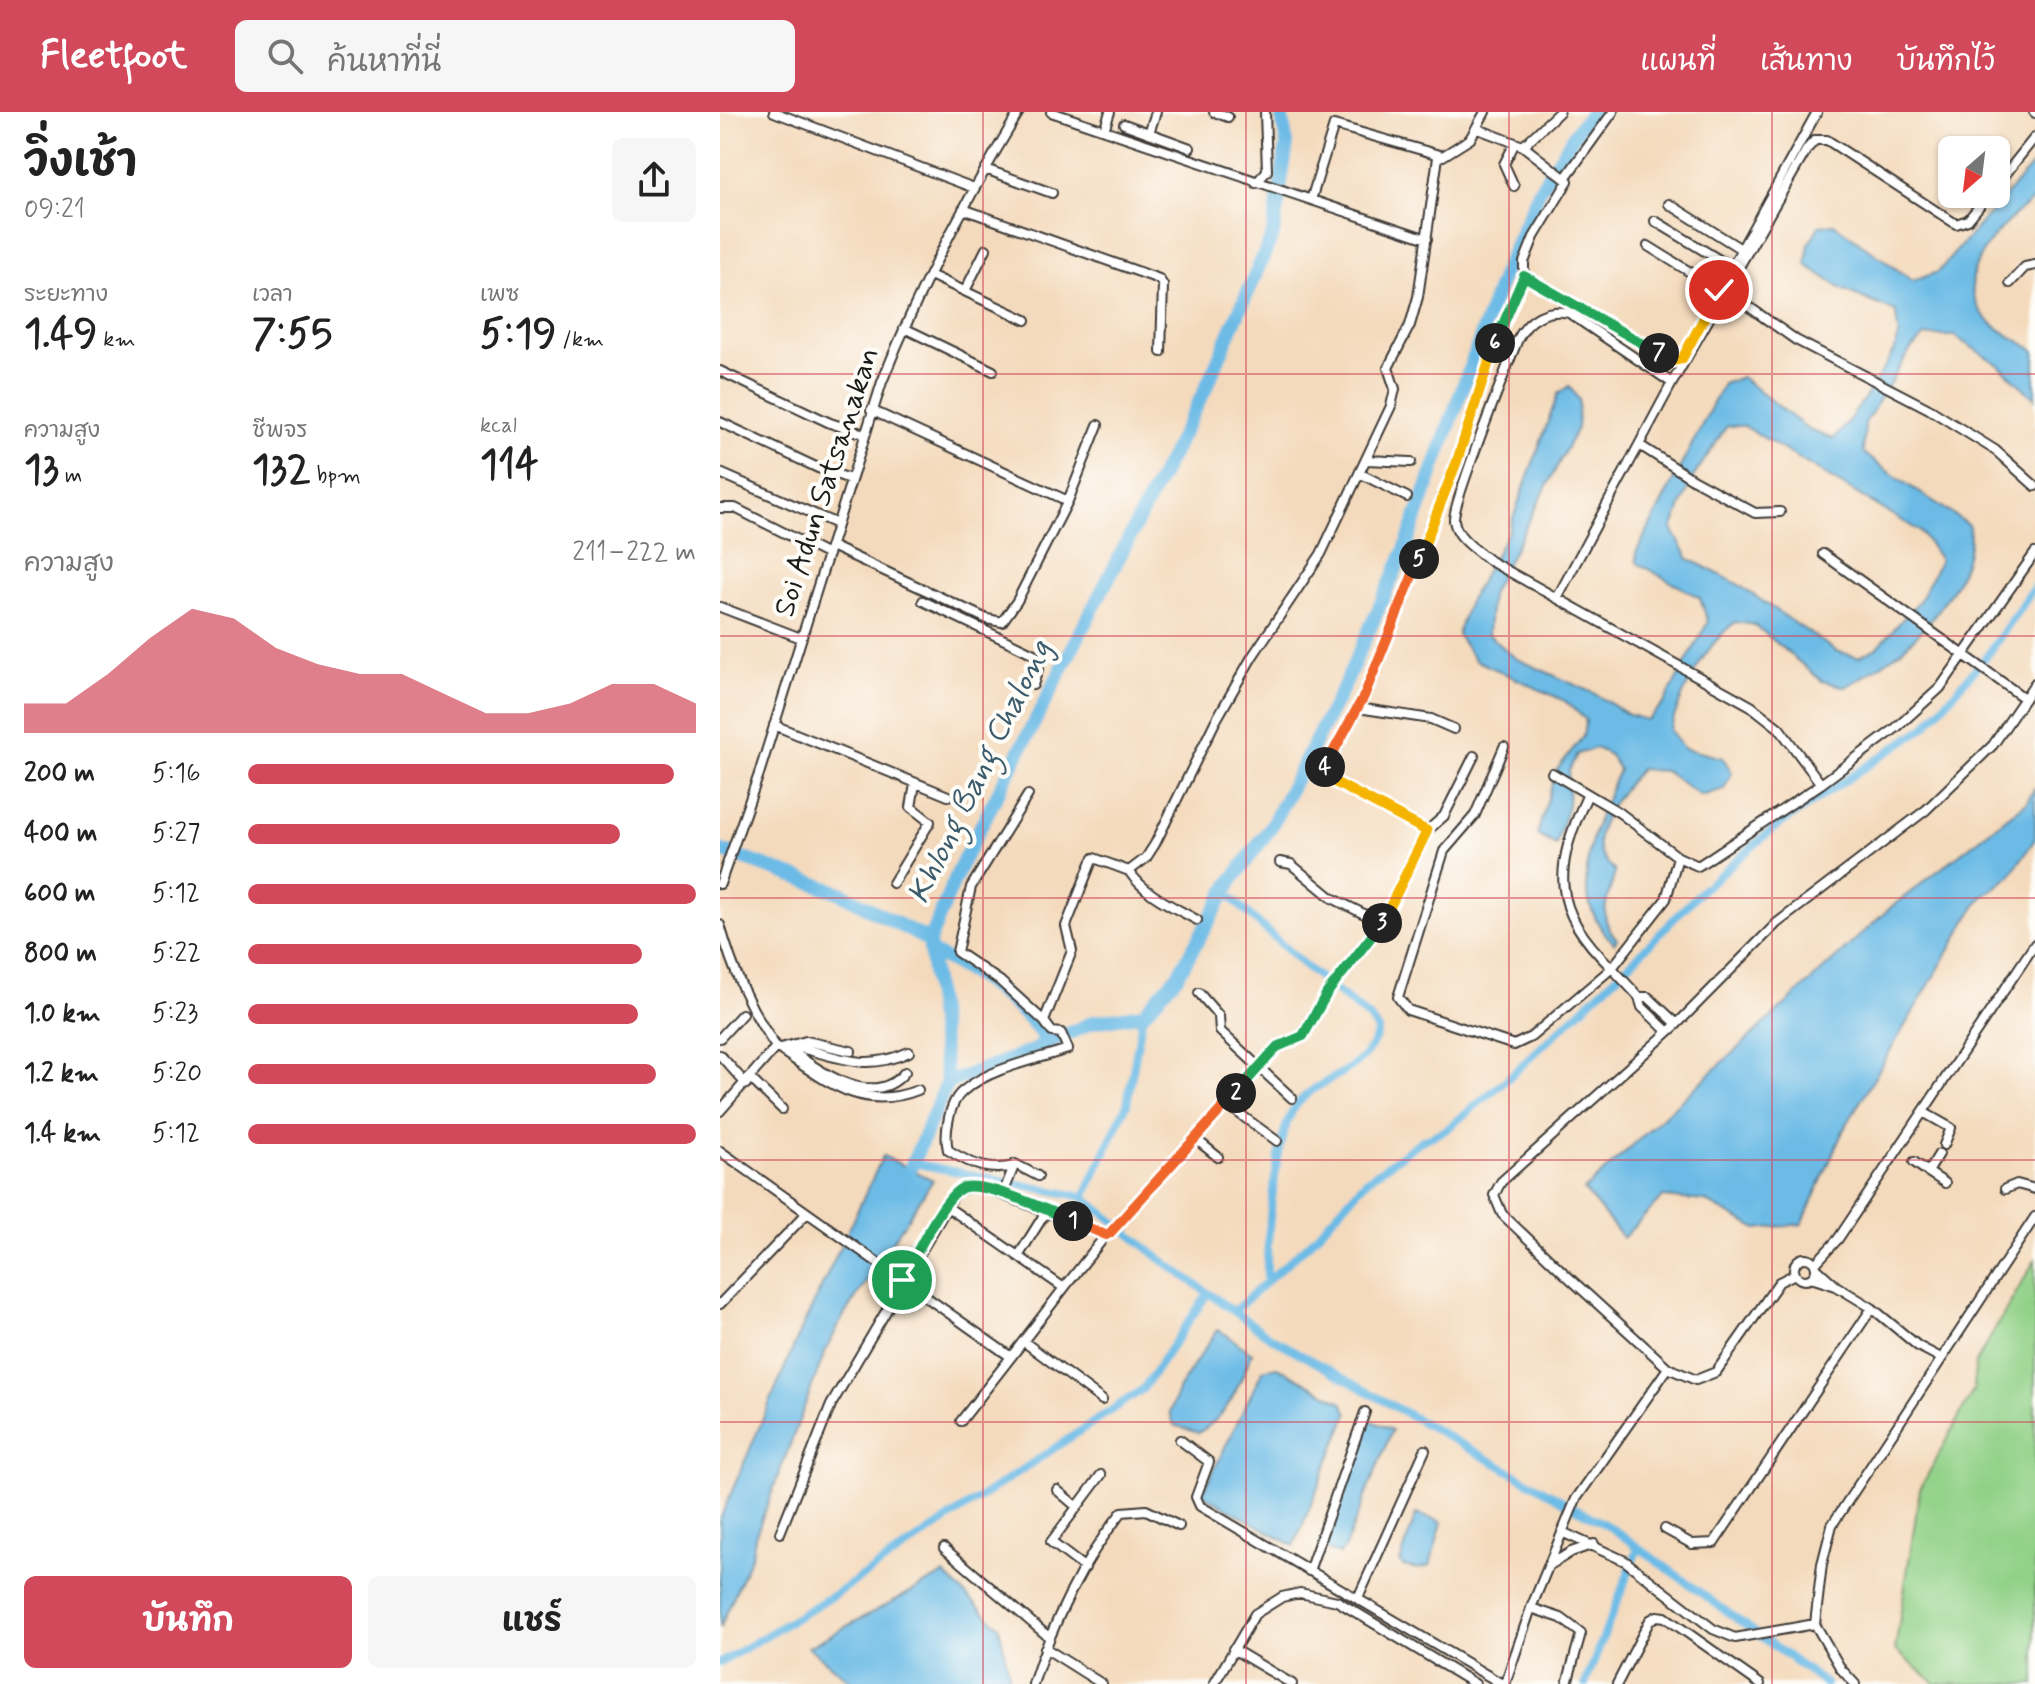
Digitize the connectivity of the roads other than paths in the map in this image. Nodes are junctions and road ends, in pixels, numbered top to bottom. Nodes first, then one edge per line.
1 (774, 112) edge
2 (1019, 112) edge
3 (1051, 112) edge
4 (1110, 112) edge
5 (1156, 112) edge
6 (1214, 112) edge
7 (1265, 112) edge
8 (1485, 112) edge
9 (1559, 112) edge
10 (1613, 112) edge
11 (1817, 112) edge
12 (1228, 117) dead end
13 (1124, 124) dead end
14 (1478, 129) junction
15 (1104, 130) junction
16 (1149, 133) junction
17 (2035, 137) edge
18 (1519, 144) junction
19 (1190, 148) dead end
20 (1438, 157) junction
21 (2010, 168) edge
22 (985, 169) junction
23 (1563, 175) junction
24 (1257, 183) junction
25 (1514, 186) dead end
26 (974, 188) junction
27 (1052, 193) dead end
28 (1308, 200) junction
29 (1669, 204) dead end
30 (1978, 208) edge
31 (963, 209) junction
32 (1655, 221) dead end
33 (1427, 239) junction
34 (1648, 246) dead end
35 (986, 249) dead end
36 (1741, 249) junction
37 (2035, 265) edge
38 (1731, 267) junction
39 (930, 275) junction
40 (1524, 276) junction
41 (2010, 283) dead end
42 (1722, 290) junction
43 (965, 291) junction
44 (1026, 320) dead end
45 (904, 328) junction
46 (1161, 352) dead end
47 (720, 371) edge
48 (993, 371) dead end
49 (1672, 383) junction
50 (871, 410) junction
51 (720, 422) edge
52 (1098, 425) dead end
53 (864, 434) junction
54 (1641, 446) junction
55 (1367, 460) junction
56 (1411, 462) dead end
57 (720, 473) edge
58 (1361, 474) junction
59 (850, 479) junction
60 (2035, 486) edge
61 (1407, 497) dead end
62 (1068, 501) junction
63 (720, 508) edge
64 (1780, 512) dead end
65 (837, 524) junction
66 (829, 550) junction
67 (2035, 553) edge
68 (1823, 554) dead end
69 (1557, 598) junction
70 (923, 601) dead end
71 (720, 607) edge
72 (801, 638) junction
73 (1964, 657) junction
74 (2035, 683) edge
75 (1033, 685) dead end
76 (2024, 698) junction
77 (1358, 708) junction
78 (774, 725) junction
79 (1454, 729) dead end
80 (1504, 747) dead end
81 (1474, 756) dead end
82 (1552, 773) dead end
83 (915, 784) junction
84 (1821, 784) junction
85 (1588, 794) junction
86 (1028, 795) dead end
87 (948, 796) dead end
88 (1427, 831) junction
89 (1678, 857) junction
90 (1280, 862) dead end
91 (1129, 871) junction
92 (893, 883) dead end
93 (720, 884) edge
94 (1197, 920) dead end
95 (1382, 923) junction
96 (720, 925) edge
97 (2035, 944) edge
98 (1615, 970) junction
99 (1199, 993) dead end
100 (1639, 997) junction
101 (742, 1014) dead end
102 (1044, 1021) junction
103 (1677, 1024) junction
104 (1668, 1032) junction
105 (720, 1038) edge
106 (776, 1047) junction
107 (790, 1050) junction
108 (851, 1051) dead end
109 (909, 1052) dead end
110 (720, 1055) edge
111 (1259, 1066) junction
112 (905, 1072) dead end
113 (748, 1082) junction
114 (918, 1090) dead end
115 (1292, 1098) dead end
116 (1226, 1104) junction
117 (782, 1109) dead end
118 (720, 1111) edge
119 (1923, 1112) junction
120 (1197, 1140) junction
121 (1277, 1141) dead end
122 (720, 1151) edge
123 (1218, 1157) dead end
124 (1914, 1162) dead end
125 (1015, 1165) junction
126 (1928, 1172) junction
127 (1038, 1176) dead end
128 (1945, 1183) dead end
129 (2005, 1189) dead end
130 (2035, 1189) edge
131 (1003, 1194) junction
132 (946, 1206) junction
133 (1047, 1210) junction
134 (807, 1213) junction
135 (2035, 1217) edge
136 (1108, 1234) junction
137 (1019, 1255) junction
138 (1816, 1266) junction
139 (1795, 1274) junction
140 (1811, 1278) junction
141 (902, 1280) junction
142 (1836, 1286) junction
143 (1064, 1288) junction
144 (720, 1304) edge
145 (1872, 1308) junction
146 (1023, 1341) junction
147 (1011, 1357) junction
148 (1941, 1358) junction
149 (1668, 1368) junction
150 (1102, 1400) dead end
151 (1365, 1412) dead end
152 (961, 1421) dead end
153 (1180, 1440) dead end
154 (1425, 1450) dead end
155 (1101, 1475) dead end
156 (1057, 1490) dead end
157 (1077, 1507) junction
158 (1179, 1526) dead end
159 (1665, 1529) dead end
160 (1562, 1532) junction
161 (780, 1533) dead end
162 (1594, 1544) junction
163 (944, 1548) dead end
164 (1549, 1566) junction
165 (1085, 1568) junction
166 (1309, 1571) junction
167 (1358, 1598) junction
168 (1531, 1608) junction
169 (1815, 1624) junction
170 (1050, 1638) junction
171 (1045, 1648) junction
172 (1233, 1649) junction
173 (1033, 1684) edge
174 (1102, 1684) edge
175 (1214, 1684) edge
176 (1292, 1684) edge
177 (1475, 1684) edge
178 (1504, 1684) edge
179 (1567, 1684) edge
180 (1617, 1684) edge
181 (1760, 1684) edge
182 (1855, 1684) edge

1 - 26 street
2 - 22 street, Soi Adun Satsanakan
3 - 15 street
4 - 15 street
5 - 16 street
6 - 12 street
7 - 24 street
8 - 14 street
9 - 18 street
10 - 23 street
11 - 36 street
13 - 16 street
14 - 18 street
14 - 20 street
15 - 24 street
16 - 19 street
17 - 21 street
18 - 23 street
18 - 25 street
20 - 28 street
20 - 33 street
22 - 26 street, Soi Adun Satsanakan
22 - 27 street
23 - 40 street
24 - 28 street
26 - 31 street, Soi Adun Satsanakan
28 - 33 street
29 - 36 street
30 - 42 street
31 - 39 street, Soi Adun Satsanakan
31 - 46 street
32 - 38 street
33 - 55 street
34 - 42 street
35 - 43 street
36 - 38 street
37 - 41 street
38 - 42 street
39 - 43 street
39 - 45 street, Soi Adun Satsanakan
40 - 42 street
40 - 77 street
42 - 49 street
42 - 60 street
43 - 44 street
45 - 48 street
45 - 50 street, Soi Adun Satsanakan
47 - 53 street
49 - 54 street
49 - 69 street
50 - 53 street, Soi Adun Satsanakan
50 - 62 street
51 - 59 street
52 - 62 street
53 - 59 street, Soi Adun Satsanakan
54 - 64 street
54 - 69 street
55 - 56 street
55 - 58 street
57 - 65 street
58 - 61 street
58 - 91 street
59 - 65 street, Soi Adun Satsanakan
62 - 66 street
63 - 66 street
65 - 66 street, Soi Adun Satsanakan
66 - 72 street, Soi Adun Satsanakan
67 - 73 street
68 - 73 street
69 - 84 street
70 - 75 street
71 - 72 street
72 - 78 street, Soi Adun Satsanakan
73 - 76 street
73 - 84 street
74 - 76 street
76 - 103 street
77 - 79 street
77 - 88 street
78 - 83 street
78 - 93 street, Soi Adun Satsanakan
80 - 98 street
81 - 88 street
82 - 85 street
83 - 87 street
83 - 92 street
84 - 89 street
85 - 89 street
85 - 98 street
86 - 102 street
88 - 95 street
89 - 98 street
90 - 95 street
91 - 94 street
91 - 102 street
95 - 111 street
96 - 106 street
97 - 119 street
98 - 100 street
99 - 111 street
100 - 103 street
100 - 104 street
101 - 105 street
102 - 125 street
103 - 104 street
104 - 149 street
106 - 107 street
106 - 113 street
106 - 114 street
107 - 108 street
107 - 109 street
107 - 112 street
110 - 113 street
111 - 115 street
111 - 116 street
113 - 117 street
113 - 118 street
116 - 120 street
116 - 121 street
119 - 126 street
119 - 138 street
120 - 123 street
120 - 136 street
122 - 134 street
124 - 126 street
125 - 127 street
125 - 131 street
126 - 128 street
129 - 130 street
131 - 132 street
131 - 133 street
132 - 137 street
132 - 141 street
133 - 136 street
133 - 137 street
134 - 141 street
134 - 144 street
135 - 148 street
136 - 143 street
137 - 143 street
138 - 139 street
138 - 140 street
138 - 142 street
139 - 140 street
139 - 149 street
140 - 142 street
141 - 147 street
141 - 161 street
142 - 145 street
143 - 146 street
145 - 148 street
145 - 159 street
146 - 147 street
146 - 150 street
147 - 152 street
148 - 169 street
149 - 160 street
151 - 166 street
153 - 166 street
154 - 167 street
155 - 157 street
156 - 157 street
157 - 165 street
158 - 165 street
160 - 162 street
160 - 164 street
162 - 164 street
162 - 169 street
163 - 170 street
164 - 168 street
165 - 170 street
166 - 167 street
167 - 178 street
168 - 178 street
168 - 179 street
169 - 182 street
170 - 171 street
171 - 173 street
171 - 174 street
172 - 175 street
172 - 176 street
172 - 177 street
180 - 181 street

